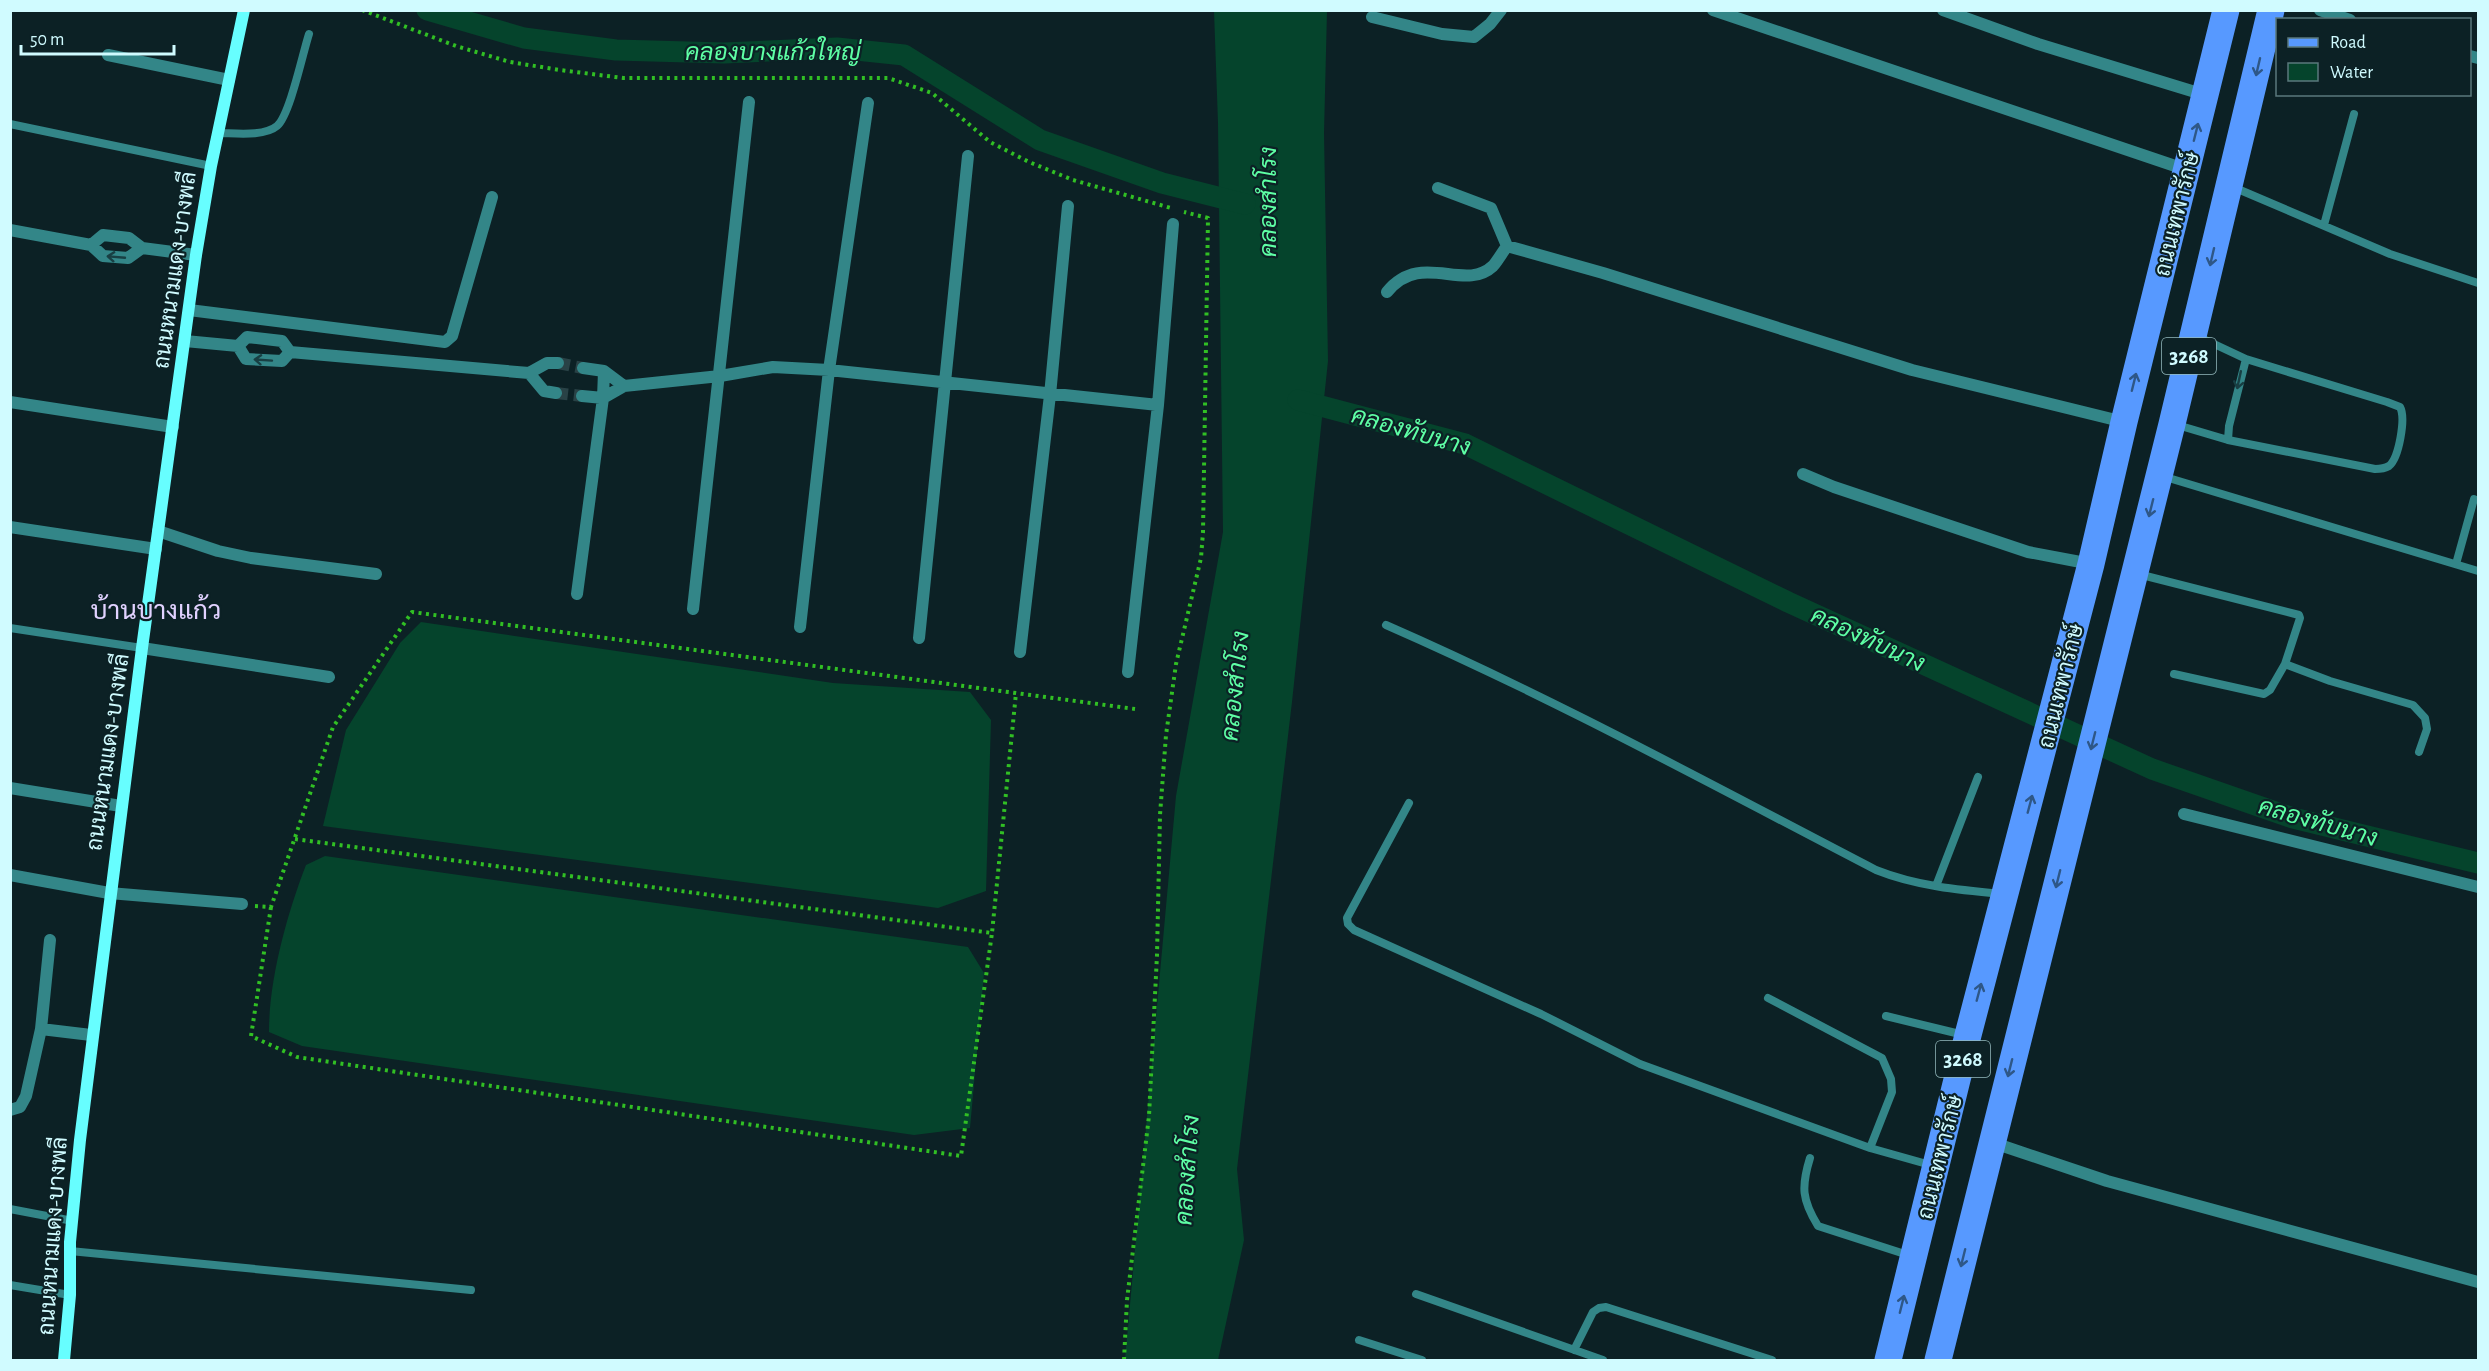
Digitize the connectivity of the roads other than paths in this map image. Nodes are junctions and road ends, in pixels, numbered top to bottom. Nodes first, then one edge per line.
1 (244, 10) edge
2 (1501, 10) edge
3 (1713, 10) edge
4 (1943, 10) edge
5 (2226, 10) edge
6 (2271, 10) edge
7 (2320, 10) edge
8 (1372, 17) dead end
9 (2344, 18) edge
10 (309, 34) dead end
11 (108, 55) dead end
12 (229, 80) junction
13 (2205, 95) junction
14 (749, 102) dead end
15 (868, 103) dead end
16 (2354, 114) dead end
17 (10, 124) edge
18 (218, 133) junction
19 (968, 156) dead end
20 (211, 166) junction
21 (2187, 170) junction
22 (2229, 186) junction
23 (1438, 188) dead end
24 (492, 197) dead end
25 (1068, 206) dead end
26 (1173, 224) dead end
27 (2324, 225) junction
28 (10, 230) edge
29 (91, 245) junction
30 (1507, 246) junction
31 (142, 248) junction
32 (196, 255) junction
33 (2478, 283) edge
34 (1387, 292) dead end
35 (189, 310) junction
36 (2194, 335) junction
37 (185, 341) junction
38 (238, 346) junction
39 (290, 352) junction
40 (2246, 359) junction
41 (558, 363) tunnel mouth
42 (583, 368) tunnel mouth
43 (829, 370) junction
44 (604, 371) junction
45 (530, 374) junction
46 (720, 376) junction
47 (945, 382) junction
48 (624, 386) junction
49 (556, 393) tunnel mouth
50 (1050, 395) junction
51 (582, 396) tunnel mouth
52 (603, 398) junction
53 (10, 402) edge
54 (1158, 405) junction
55 (2124, 422) junction
56 (2172, 424) junction
57 (173, 427) junction
58 (2228, 440) junction
59 (1803, 474) dead end
60 (2159, 476) junction
61 (2474, 499) dead end
62 (10, 527) edge
63 (158, 531) junction
64 (156, 549) junction
65 (2091, 564) junction
66 (2456, 564) junction
67 (2478, 571) edge
68 (2134, 573) junction
69 (376, 574) dead end
70 (577, 594) dead end
71 (693, 609) dead end
72 (1386, 625) dead end
73 (800, 627) dead end
74 (10, 628) edge
75 (919, 638) dead end
76 (142, 648) junction
77 (1020, 652) dead end
78 (2285, 664) junction
79 (1128, 672) dead end
80 (2174, 674) dead end
81 (329, 677) dead end
82 (2419, 752) dead end
83 (1978, 777) dead end
84 (10, 788) edge
85 (1409, 803) dead end
86 (121, 806) junction
87 (2184, 814) dead end
88 (10, 875) edge
89 (1936, 886) junction
90 (2478, 886) edge
91 (109, 893) junction
92 (2005, 894) junction
93 (243, 904) road end
94 (50, 940) dead end
95 (1768, 998) dead end
96 (1886, 1016) dead end
97 (41, 1029) junction
98 (91, 1035) junction
99 (1968, 1035) junction
100 (10, 1110) edge
101 (1991, 1142) junction
102 (1870, 1148) junction
103 (1810, 1158) dead end
104 (1937, 1167) junction
105 (10, 1209) edge
106 (73, 1221) junction
107 (70, 1251) junction
108 (1914, 1257) junction
109 (2478, 1282) edge
110 (10, 1285) edge
111 (471, 1290) dead end
112 (1416, 1294) dead end
113 (70, 1295) junction
114 (1359, 1340) dead end
115 (1574, 1350) junction
116 (64, 1360) edge
117 (1422, 1360) edge
118 (1603, 1360) edge
119 (1772, 1360) edge
120 (1888, 1360) edge
121 (1938, 1360) edge

1 - 12 main road, ถนนหนามแดง-บางพลี
2 - 8 street
3 - 21 street
4 - 13 street
5 - 13 main road, ถนนเทพารักษ์ / 3268
6 -> 22 main road, ถนนเทพารักษ์ / 3268
7 - 9 street
10 - 18 lane
11 - 12 street
12 - 18 main road, ถนนหนามแดง-บางพลี
21 -> 13 main road, ถนนเทพารักษ์ / 3268
14 - 46 street
15 - 43 street
16 - 27 lane
17 - 20 lane
18 - 20 main road, ถนนหนามแดง-บางพลี
19 - 47 street
20 - 32 main road, ถนนหนามแดง-บางพลี
55 -> 21 main road, ถนนเทพารักษ์ / 3268
22 - 27 lane
22 -> 36 main road, ถนนเทพารักษ์ / 3268
23 - 30 street
24 - 35 street
25 - 50 street
26 - 54 street
27 - 33 lane
28 - 29 street
29 - 31 street
31 -> 29 street
30 - 34 street
30 - 55 street
31 - 32 street
32 - 35 main road, ถนนหนามแดง-บางพลี
35 - 37 main road, ถนนหนามแดง-บางพลี
36 - 40 lane
36 - 56 main road, ถนนเทพารักษ์ / 3268
37 - 38 street
37 - 57 main road, ถนนหนามแดง-บางพลี
38 - 39 street
39 -> 38 street
39 - 45 street
40 -> 58 lane
40 - 58 lane
41 - 45 street
42 - 44 street
43 - 46 street
43 - 47 street
43 - 73 street
44 - 48 street
44 - 52 street
45 - 49 street
46 - 48 street
46 - 71 street
47 - 50 street
47 - 75 street
48 - 52 street
50 - 54 street
50 - 77 street
51 - 52 street
52 - 70 street
53 - 57 street
54 - 79 street
55 - 65 main road, ถนนเทพารักษ์ / 3268
56 - 58 lane
56 - 60 main road, ถนนเทพารักษ์ / 3268
57 - 63 main road, ถนนหนามแดง-บางพลี
59 - 65 street
60 - 66 lane
60 -> 68 main road, ถนนเทพารักษ์ / 3268
61 - 66 lane
62 - 64 street
63 - 64 main road, ถนนหนามแดง-บางพลี
63 - 69 street
64 - 76 main road, ถนนหนามแดง-บางพลี
92 -> 65 main road, ถนนเทพารักษ์ / 3268
66 - 67 lane
68 - 78 lane
68 -> 101 main road, ถนนเทพารักษ์ / 3268
72 - 89 lane
74 - 76 lane
76 - 81 street
76 - 86 main road, ถนนหนามแดง-บางพลี
78 - 80 lane
78 - 82 lane
83 - 89 lane
84 - 86 street
85 - 102 lane
86 - 91 main road, ถนนหนามแดง-บางพลี
87 - 90 street
88 - 91 street
89 - 92 lane
91 - 93 street
91 - 98 main road, ถนนหนามแดง-บางพลี
99 -> 92 main road, ถนนเทพารักษ์ / 3268
94 - 97 street
95 - 102 lane
96 - 99 lane
97 - 98 street
97 - 100 street
98 - 106 main road, ถนนหนามแดง-บางพลี
99 - 104 main road, ถนนเทพารักษ์ / 3268
101 - 109 street
101 -> 121 main road, ถนนเทพารักษ์ / 3268
102 - 104 lane
103 - 108 lane
104 - 108 main road, ถนนเทพารักษ์ / 3268
105 - 106 lane
106 - 107 main road, ถนนหนามแดง-บางพลี
107 - 111 lane
107 - 113 main road, ถนนหนามแดง-บางพลี
120 -> 108 main road, ถนนเทพารักษ์ / 3268
110 - 113 lane
112 - 115 lane
113 - 116 main road, ถนนหนามแดง-บางพลี
114 - 117 lane
115 - 118 lane
115 - 119 lane

